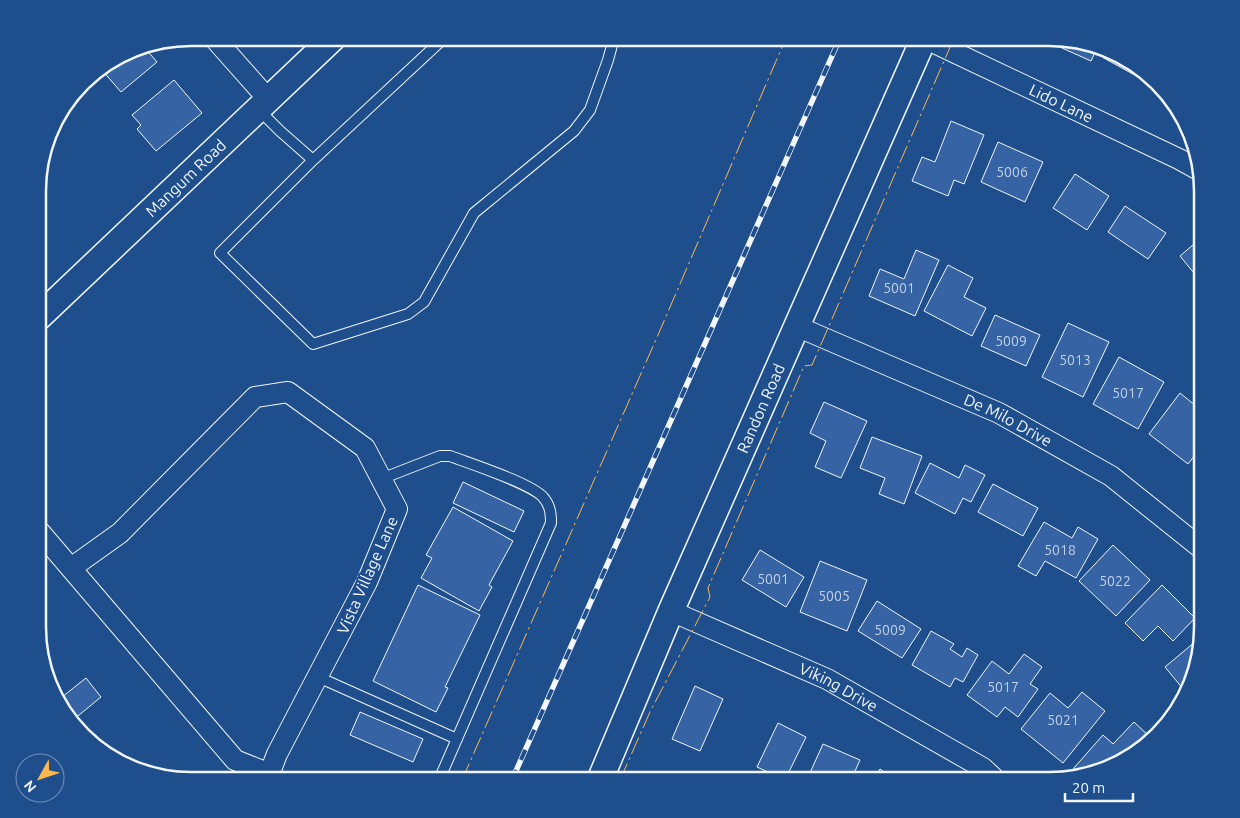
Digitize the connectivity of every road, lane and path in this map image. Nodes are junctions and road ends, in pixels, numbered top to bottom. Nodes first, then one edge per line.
1 (220, 46) edge
2 (325, 46) edge
3 (435, 46) edge
4 (612, 46) edge
5 (920, 46) edge
6 (941, 46) edge
7 (263, 104) junction
8 (313, 160) junction
9 (1191, 166) edge
10 (46, 310) edge
11 (796, 326) junction
12 (381, 479) junction
13 (46, 539) edge
14 (1193, 542) edge
15 (71, 568) junction
16 (671, 611) junction
17 (318, 677) junction
18 (457, 739) junction
19 (986, 771) edge
20 (259, 772) edge
21 (271, 772) edge
22 (443, 772) edge
23 (604, 772) edge

1 - 7 street
2 - 7 street, Mangum Road
3 - 8 lane
4 - 8 lane
5 - 11 street, Randon Road
6 - 9 street, Lido Lane
7 - 8 lane
7 - 10 street, Mangum Road
11 - 14 street, De Milo Drive
11 - 16 street, Randon Road
12 - 15 street, Vista Village Lane
12 - 17 street, Vista Village Lane
12 - 18 lane
13 - 15 street, Vista Village Lane
15 - 20 street, Vista Village Lane
16 - 19 street, Viking Drive
16 - 23 street, Randon Road
17 - 18 lane
17 - 21 street, Vista Village Lane
18 - 22 lane

